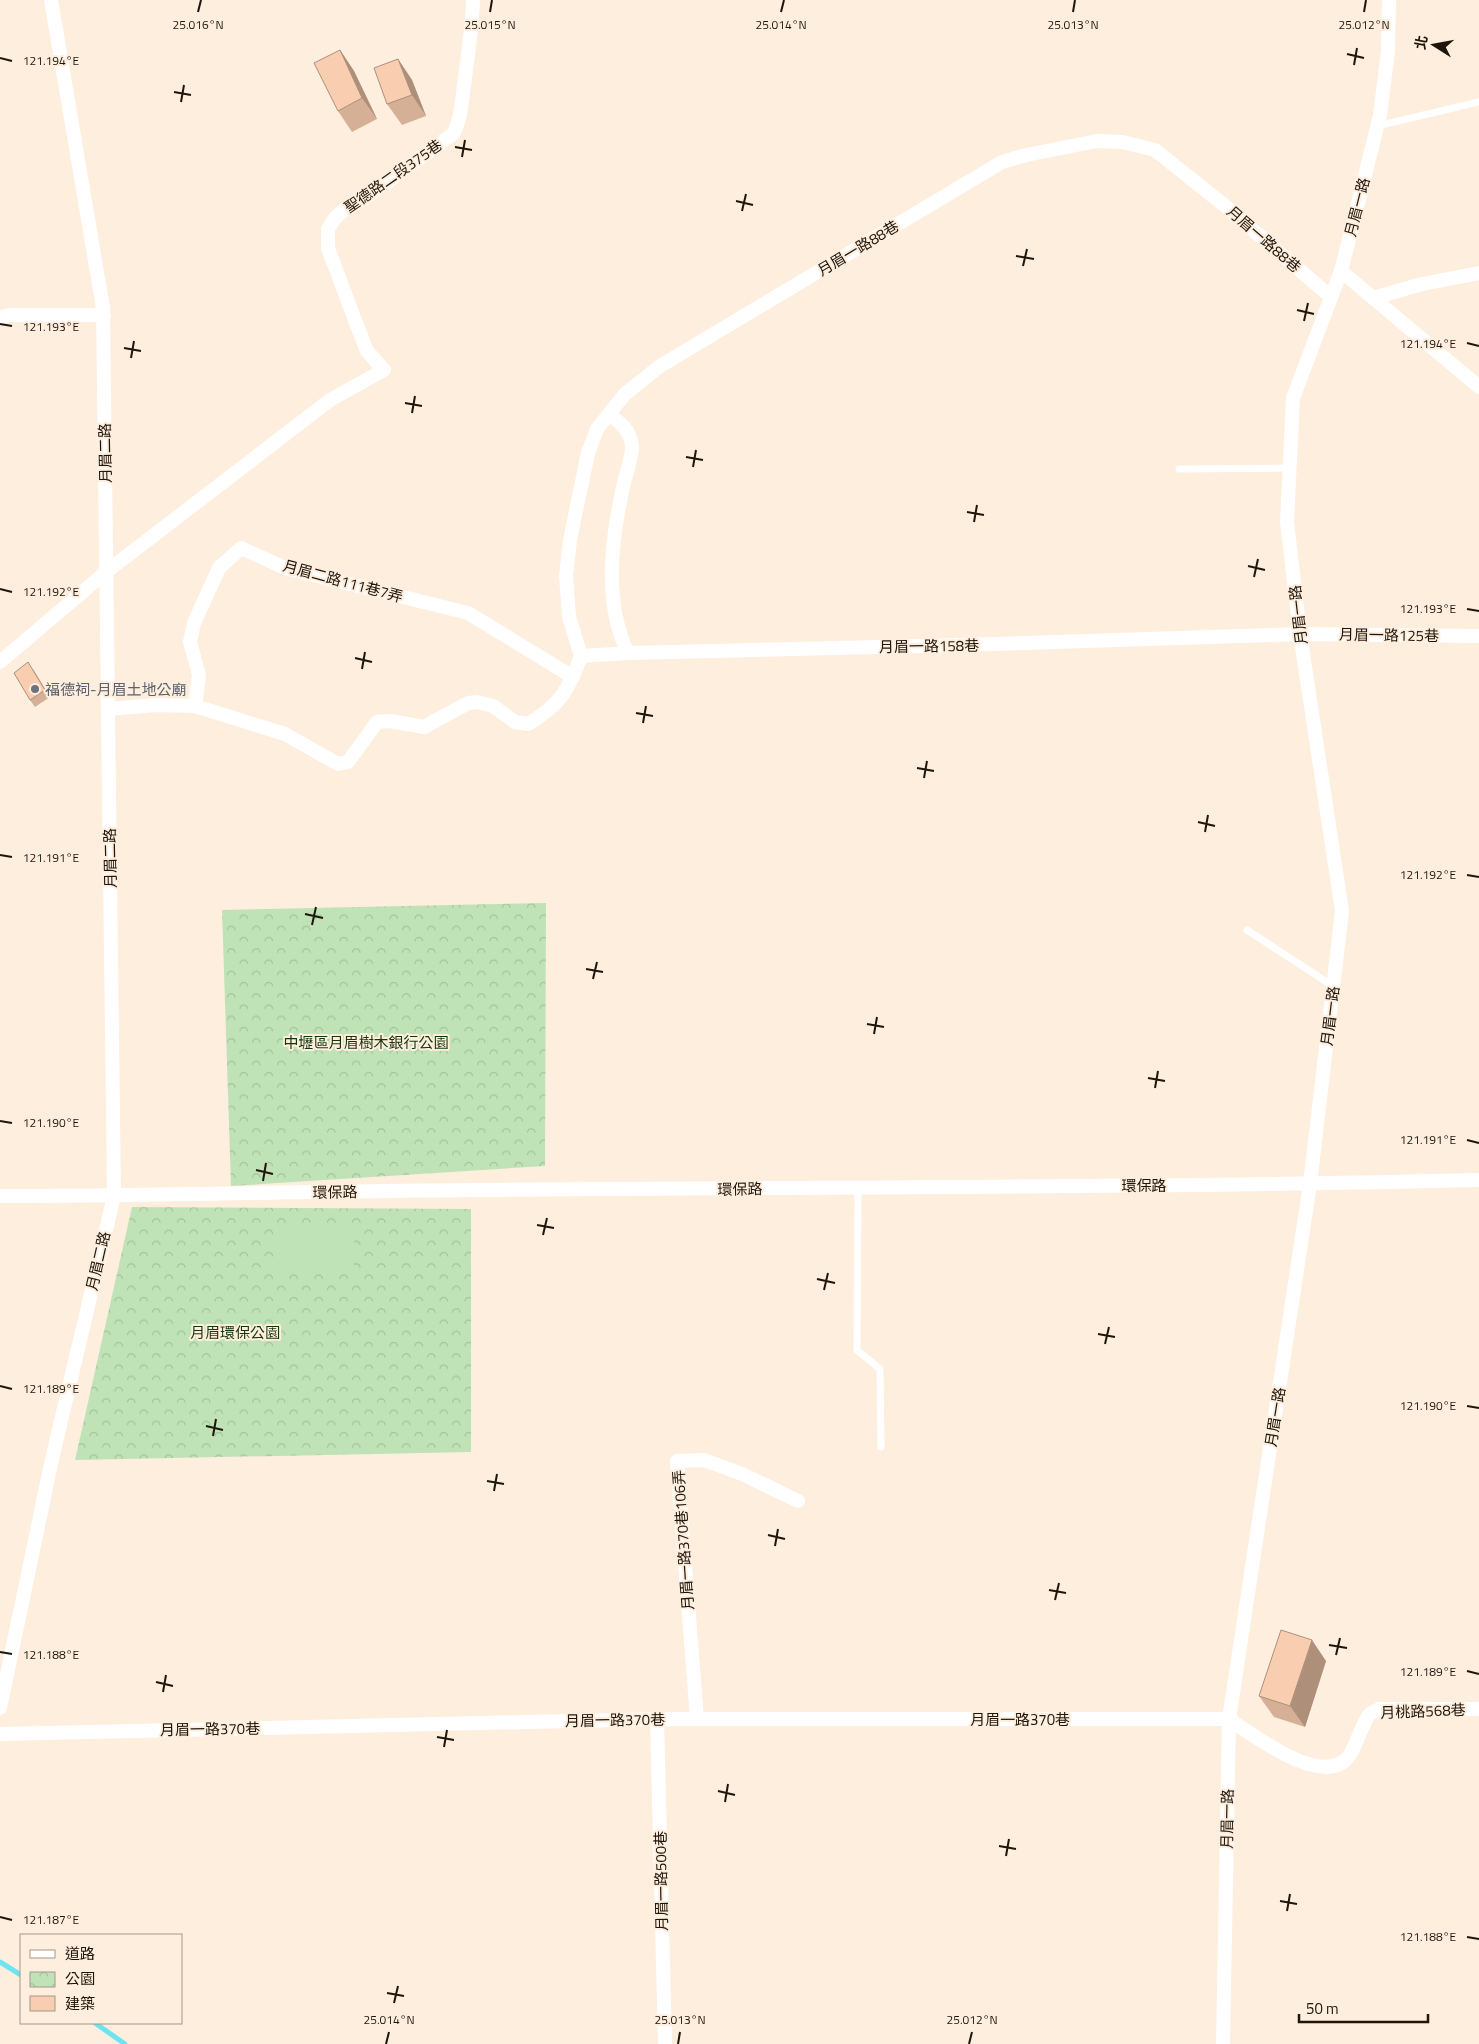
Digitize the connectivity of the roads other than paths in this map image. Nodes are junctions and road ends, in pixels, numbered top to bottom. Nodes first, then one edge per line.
1 (51, 0) edge
2 (473, 0) edge
3 (1389, 0) edge
4 (1479, 102) edge
5 (1378, 126) junction
6 (1341, 271) junction
7 (1479, 273) edge
8 (1331, 297) junction
9 (1373, 298) junction
10 (104, 315) junction
11 (0, 318) edge
12 (1479, 387) edge
13 (609, 414) junction
14 (1290, 468) junction
15 (1178, 469) dead end
16 (106, 572) junction
17 (1300, 634) junction
18 (1479, 636) edge
19 (628, 653) junction
20 (580, 656) junction
21 (0, 662) edge
22 (573, 677) junction
23 (195, 706) junction
24 (108, 709) junction
25 (1247, 930) dead end
26 (1334, 986) junction
27 (1479, 1180) edge
28 (1310, 1184) junction
29 (858, 1187) junction
30 (0, 1196) edge
31 (114, 1196) junction
32 (881, 1447) dead end
33 (798, 1502) dead end
34 (0, 1708) edge
35 (1479, 1709) edge
36 (657, 1719) junction
37 (697, 1719) junction
38 (1229, 1719) junction
39 (0, 1734) edge
40 (664, 2044) edge
41 (1223, 2044) edge

1 - 10 street, 月眉二路
2 - 16 street, 聖德路二段375巷
3 - 5 street, 月眉一路
4 - 5 lane
5 - 6 street, 月眉一路
6 - 8 street, 月眉一路
6 - 9 street
7 - 9 street
8 - 13 street, 月眉一路88巷
8 - 14 street, 月眉一路
9 - 12 street
10 - 11 street
10 - 16 street, 月眉二路
13 - 19 street
13 - 20 street, 月眉一路88巷
14 - 15 lane
14 - 17 street, 月眉一路
16 - 21 street
16 - 24 street, 月眉二路
17 - 18 street, 月眉一路125巷
17 - 19 street, 月眉一路158巷
17 - 26 street, 月眉一路
19 - 20 street, 月眉一路158巷
20 - 22 street
22 - 23 street
22 - 23 street, 月眉二路111巷7弄
23 - 24 street
24 - 31 street, 月眉二路
25 - 26 lane
26 - 28 street, 月眉一路
27 - 28 street, 環保路
28 - 29 street, 環保路
28 - 38 street, 月眉一路
29 - 31 street, 環保路
29 - 32 lane
30 - 31 street, 環保路
31 - 34 street, 月眉二路
33 - 37 street, 月眉一路370巷106弄
35 - 38 street, 月桃路568巷
36 - 37 street, 月眉一路370巷
36 - 39 street, 月眉一路370巷
36 - 40 street, 月眉一路500巷
37 - 38 street, 月眉一路370巷
38 - 41 street, 月眉一路

